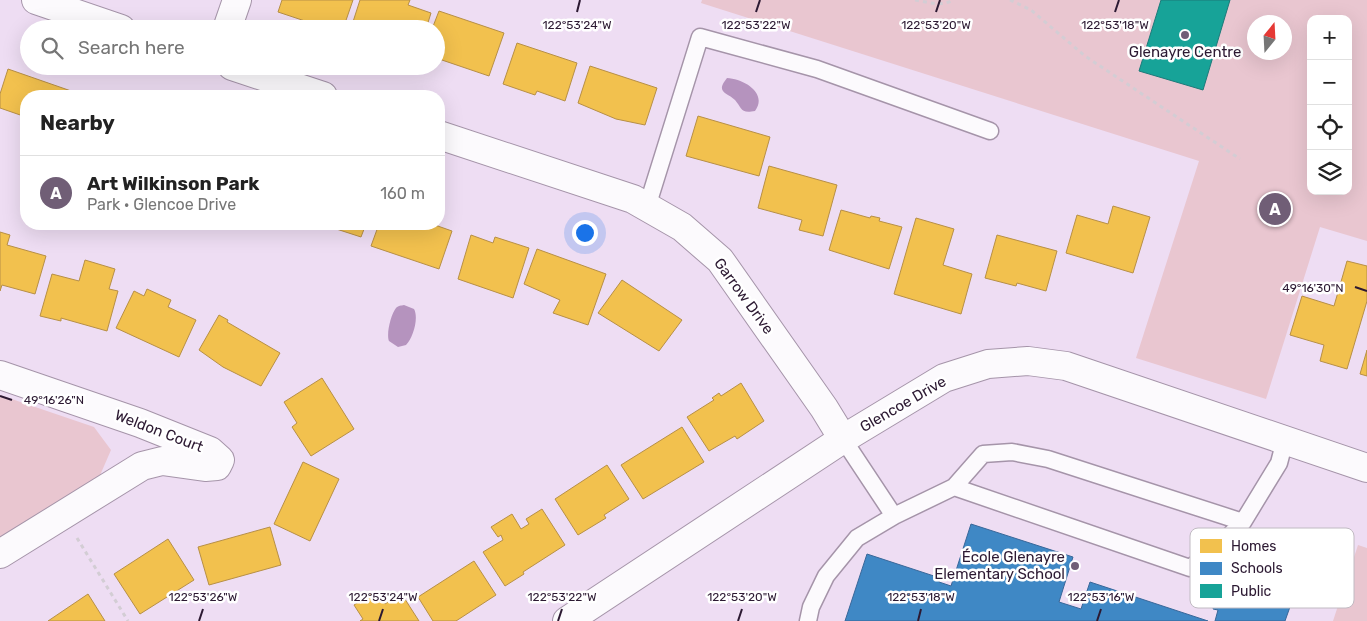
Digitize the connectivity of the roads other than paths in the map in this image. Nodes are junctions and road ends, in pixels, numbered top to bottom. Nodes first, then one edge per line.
1 (36, 0) edge
2 (236, 0) edge
3 (95, 20) edge
4 (229, 20) edge
5 (259, 75) edge
6 (305, 90) edge
7 (990, 130) dead end
8 (445, 137) edge
9 (647, 207) junction
10 (0, 375) edge
11 (843, 439) junction
12 (1285, 440) junction
13 (1367, 468) edge
14 (954, 487) junction
15 (894, 516) junction
16 (1243, 522) junction
17 (1237, 528) edge
18 (0, 554) edge
19 (1190, 568) edge
20 (566, 621) edge
21 (808, 621) edge

1 - 3 street
2 - 4 street
5 - 6 street
7 - 9 lane
8 - 9 street, Garrow Drive
9 - 11 street, Garrow Drive
10 - 18 street, Weldon Court
11 - 12 street, Glencoe Drive
11 - 15 lane
11 - 20 street, Glencoe Drive
12 - 13 street, Glencoe Drive
12 - 16 lane
14 - 15 lane
14 - 16 lane
14 - 19 lane
15 - 21 lane
16 - 17 lane

